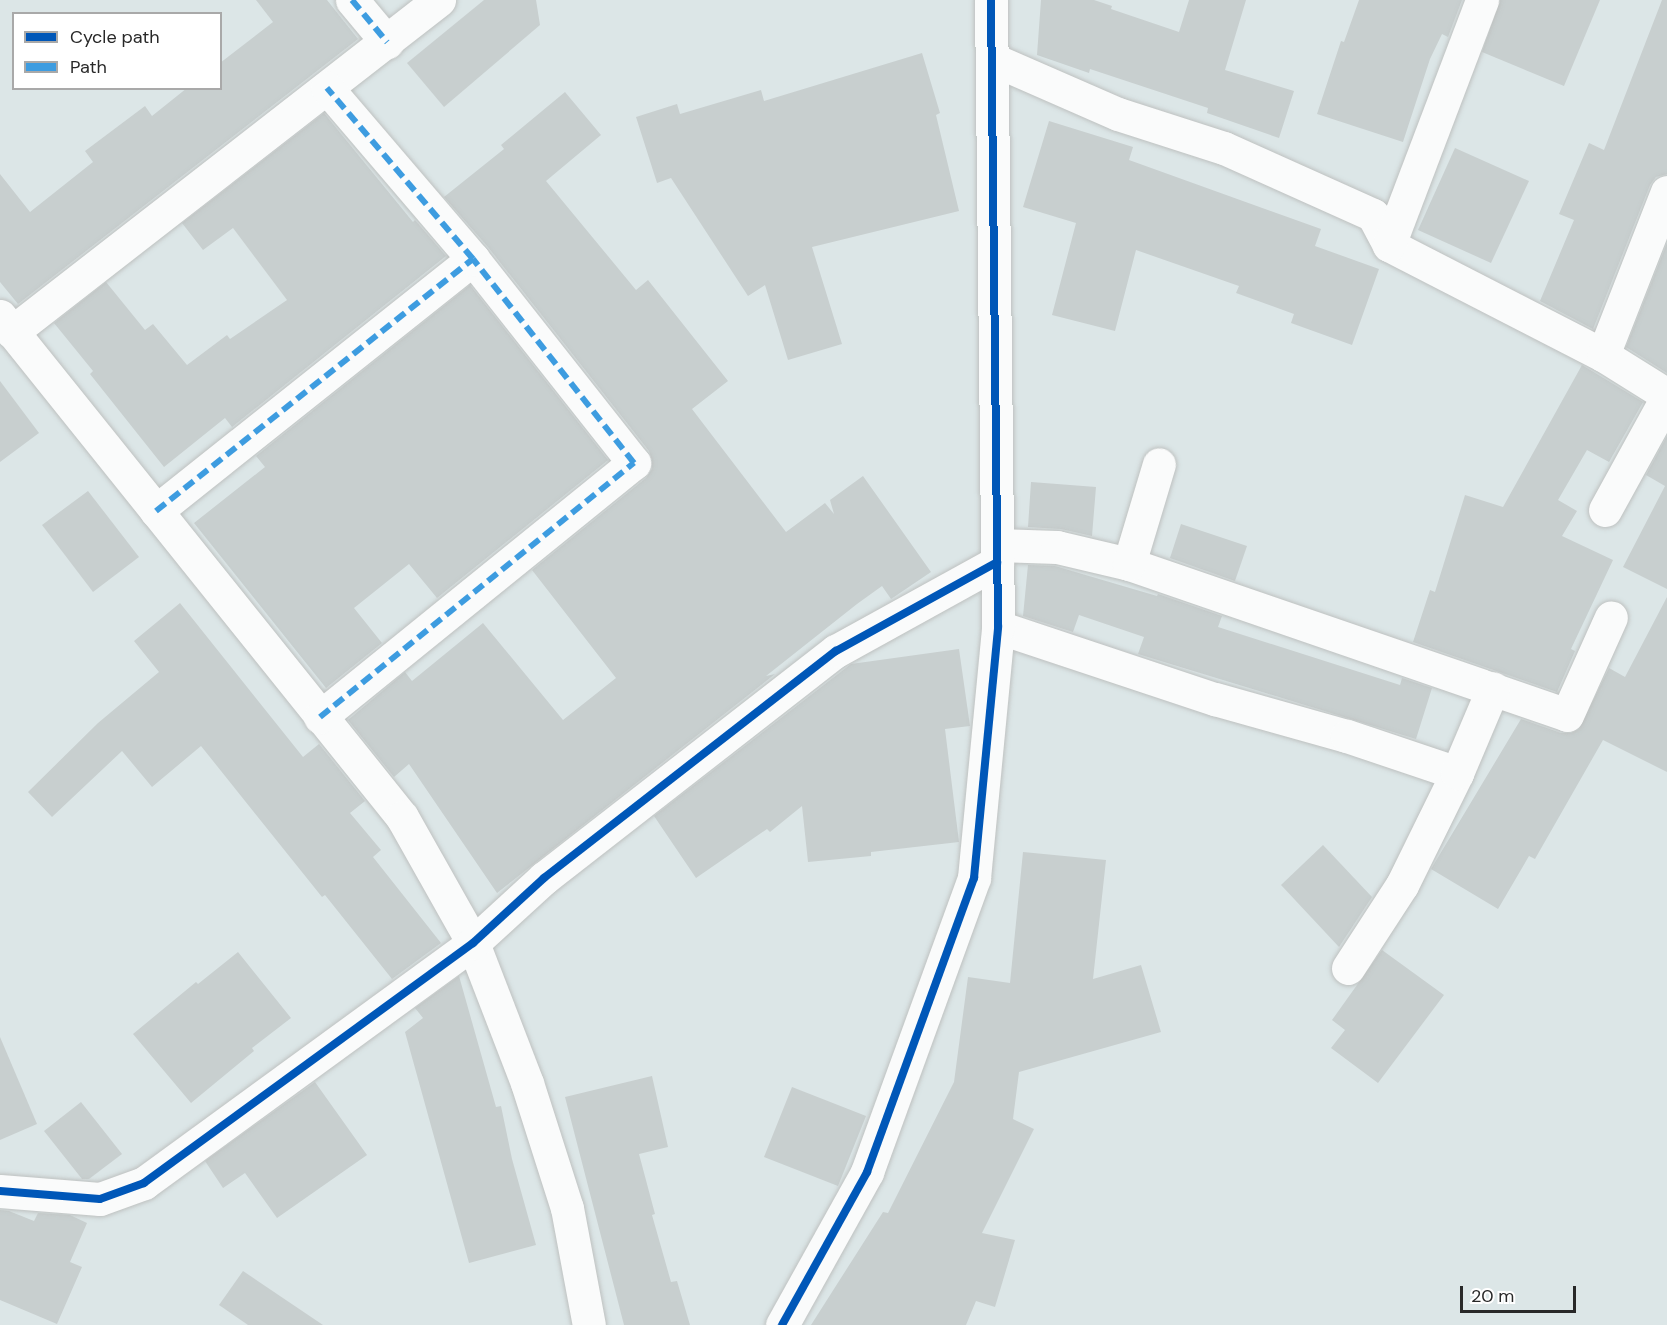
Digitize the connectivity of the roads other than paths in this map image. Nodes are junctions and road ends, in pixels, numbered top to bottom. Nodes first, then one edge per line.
1 (351, 0) edge
2 (439, 0) edge
3 (991, 0) edge
4 (1482, 0) edge
5 (387, 42) junction
6 (992, 59) junction
7 (327, 88) junction
8 (1667, 192) edge
9 (1389, 245) junction
10 (473, 259) junction
11 (6, 324) edge
12 (1603, 355) junction
13 (1667, 396) edge
14 (1159, 464) dead end
15 (1605, 510) dead end
16 (156, 511) junction
17 (997, 553) junction
18 (1129, 564) junction
19 (1611, 617) dead end
20 (998, 627) junction
21 (1493, 688) junction
22 (320, 717) junction
23 (1456, 773) junction
24 (473, 943) junction
25 (1348, 968) dead end
26 (0, 1191) edge
27 (589, 1325) edge
28 (783, 1325) edge

1 - 5 street
2 - 5 street
3 - 6 street
4 - 9 street
5 - 7 street
6 - 9 street
6 - 17 street
7 - 10 street
7 - 11 street
8 - 12 street
9 - 12 street
10 - 16 street
10 - 22 street
11 - 16 street
12 - 13 street
13 - 15 street
14 - 18 street
16 - 22 street
17 - 18 street
17 - 20 street
17 - 24 street
18 - 21 street
19 - 21 street
20 - 23 street
20 - 28 street
21 - 23 street
22 - 24 street
23 - 25 street
24 - 26 street
24 - 27 street

